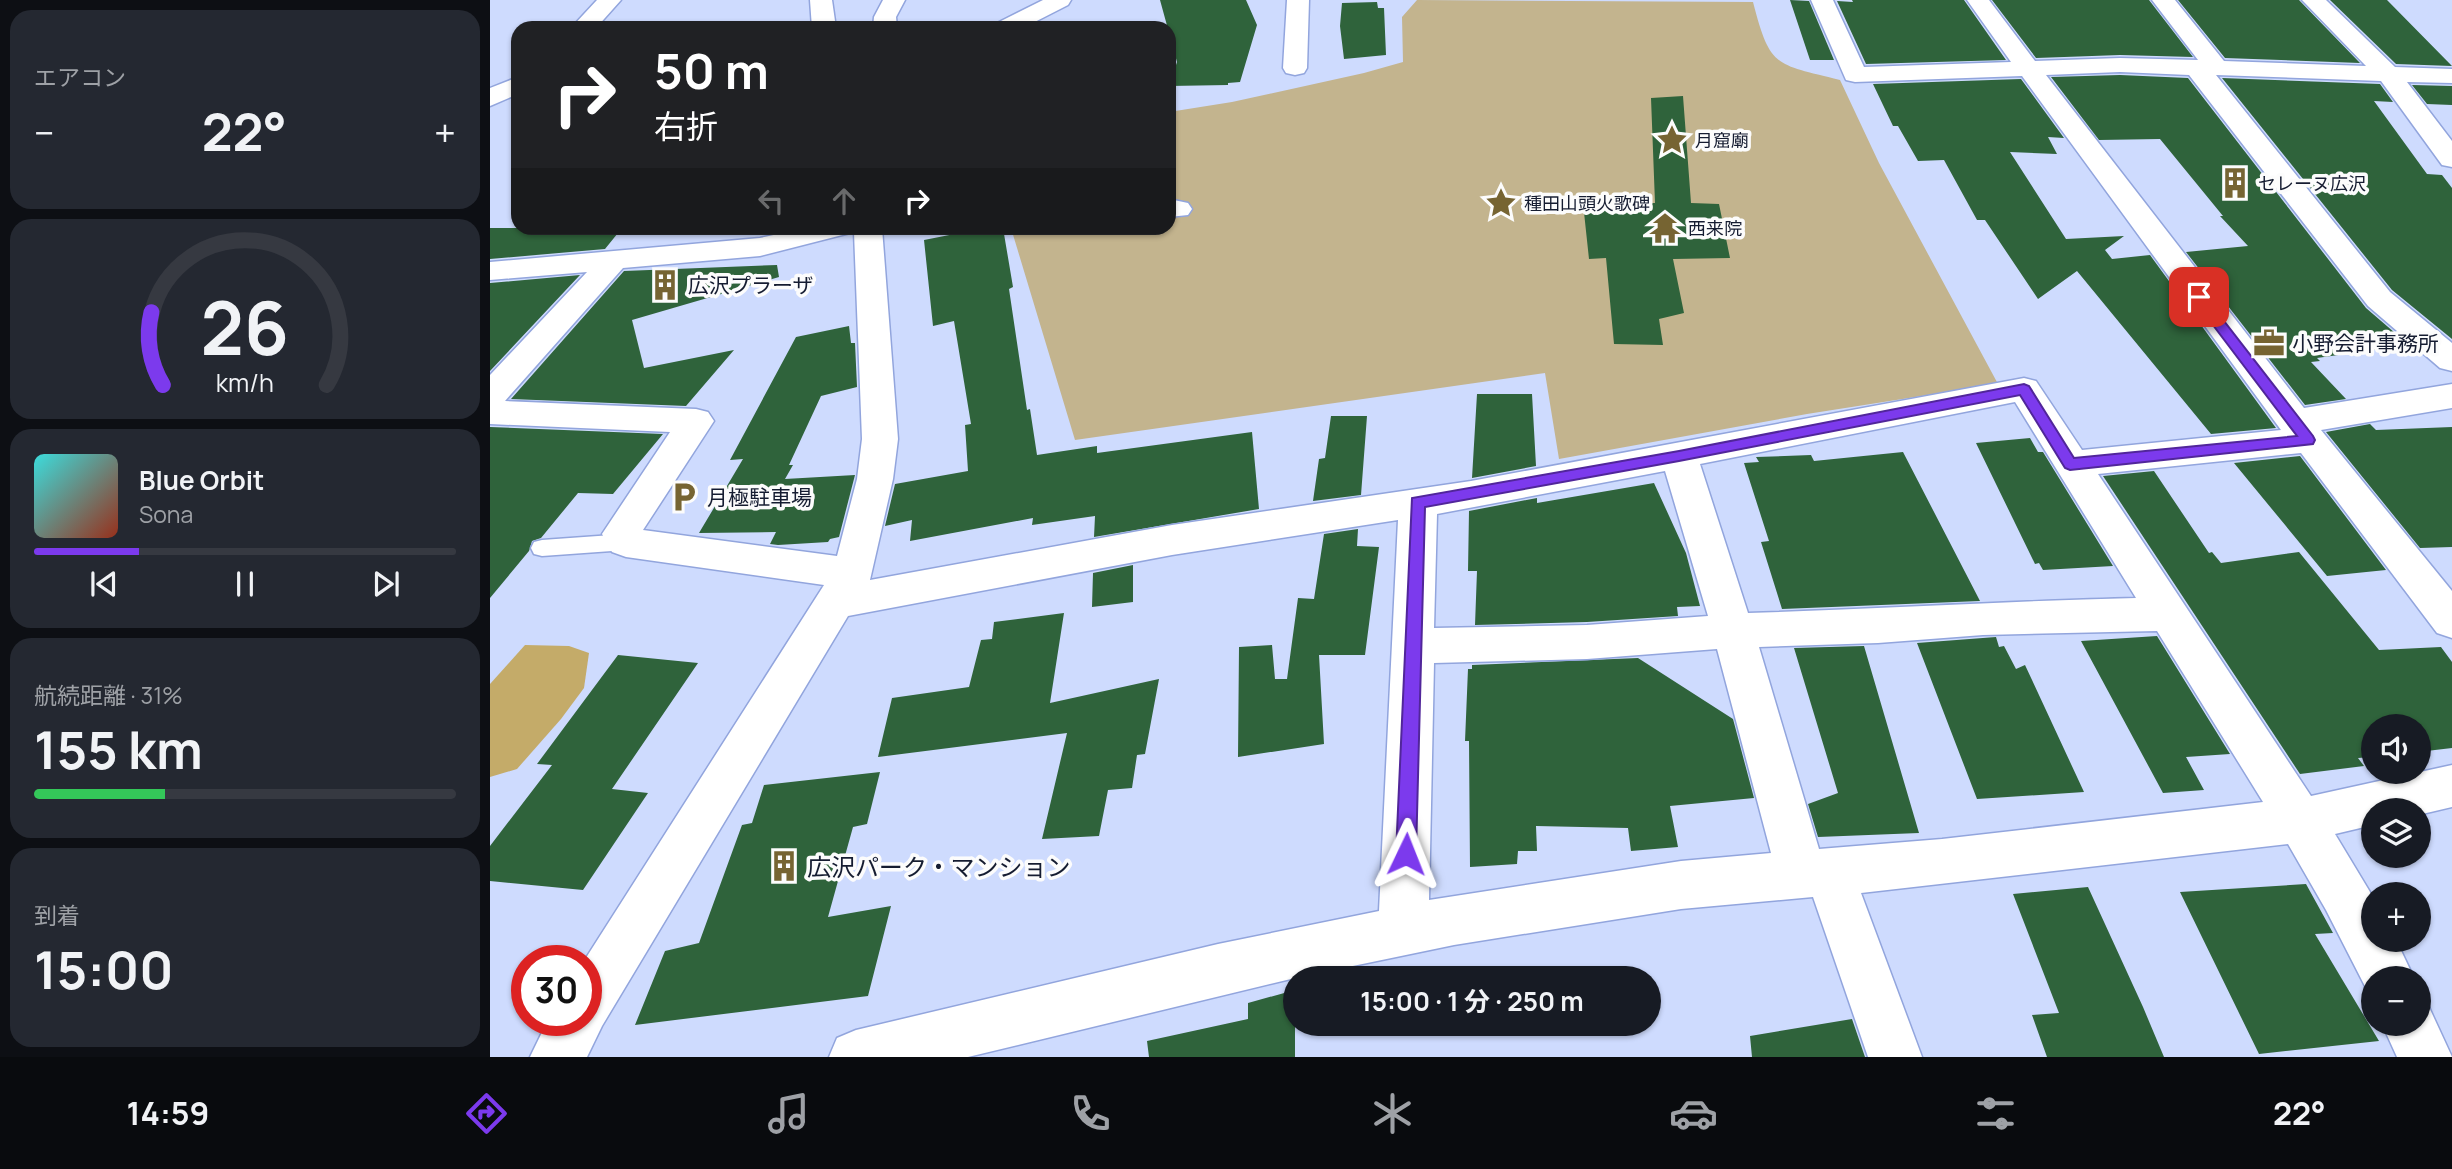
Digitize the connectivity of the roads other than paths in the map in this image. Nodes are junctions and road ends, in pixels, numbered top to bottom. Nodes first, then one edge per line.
1 (610, 0) edge
2 (821, 0) edge
3 (894, 0) edge
4 (1060, 0) edge
5 (1298, 0) edge
6 (1822, 0) edge
7 (1978, 0) edge
8 (2162, 0) edge
9 (2313, 0) edge
10 (590, 21) edge
11 (823, 21) edge
12 (885, 21) edge
13 (1018, 21) edge
14 (2027, 67) junction
15 (2206, 67) junction
16 (1295, 68) dead end
17 (2388, 74) junction
18 (2452, 76) edge
19 (511, 88) edge
20 (490, 98) edge
21 (2452, 159) edge
22 (825, 235) edge
23 (864, 235) edge
24 (615, 259) junction
25 (490, 271) edge
26 (2452, 360) edge
27 (490, 396) edge
28 (2452, 396) edge
29 (490, 412) edge
30 (2301, 431) junction
31 (1679, 456) junction
32 (2070, 464) junction
33 (1418, 502) junction
34 (626, 542) junction
35 (541, 548) dead end
36 (843, 588) junction
37 (2169, 614) junction
38 (2452, 621) edge
39 (1733, 631) junction
40 (1413, 646) junction
41 (2452, 786) edge
42 (2300, 820) junction
43 (1816, 875) junction
44 (1403, 931) junction
45 (2382, 966) edge
46 (602, 980) edge
47 (569, 1036) edge
48 (2415, 1036) edge
49 (557, 1057) edge
50 (856, 1057) edge
51 (1895, 1057) edge
52 (2425, 1057) edge

1 - 10 street
2 - 11 street
3 - 12 street
4 - 13 street
5 - 16 street
6 - 14 street
7 - 14 street
8 - 15 street
9 - 17 street
14 - 15 street
14 - 30 street
15 - 17 street
15 - 26 street
17 - 18 street
17 - 21 street
19 - 20 street
22 - 24 street
23 - 36 street
24 - 25 street
24 - 27 street
28 - 30 street
29 - 34 street
30 - 32 street
30 - 38 street
31 - 32 street
31 - 33 street
31 - 39 street
32 - 37 street
33 - 36 street
33 - 40 street
34 - 35 lane
34 - 36 street
36 - 46 street
37 - 39 street
37 - 42 street
39 - 40 street
39 - 43 street
40 - 44 street
41 - 42 street
42 - 43 street
42 - 45 street
43 - 44 street
43 - 51 street
44 - 50 street
47 - 49 street
48 - 52 street

